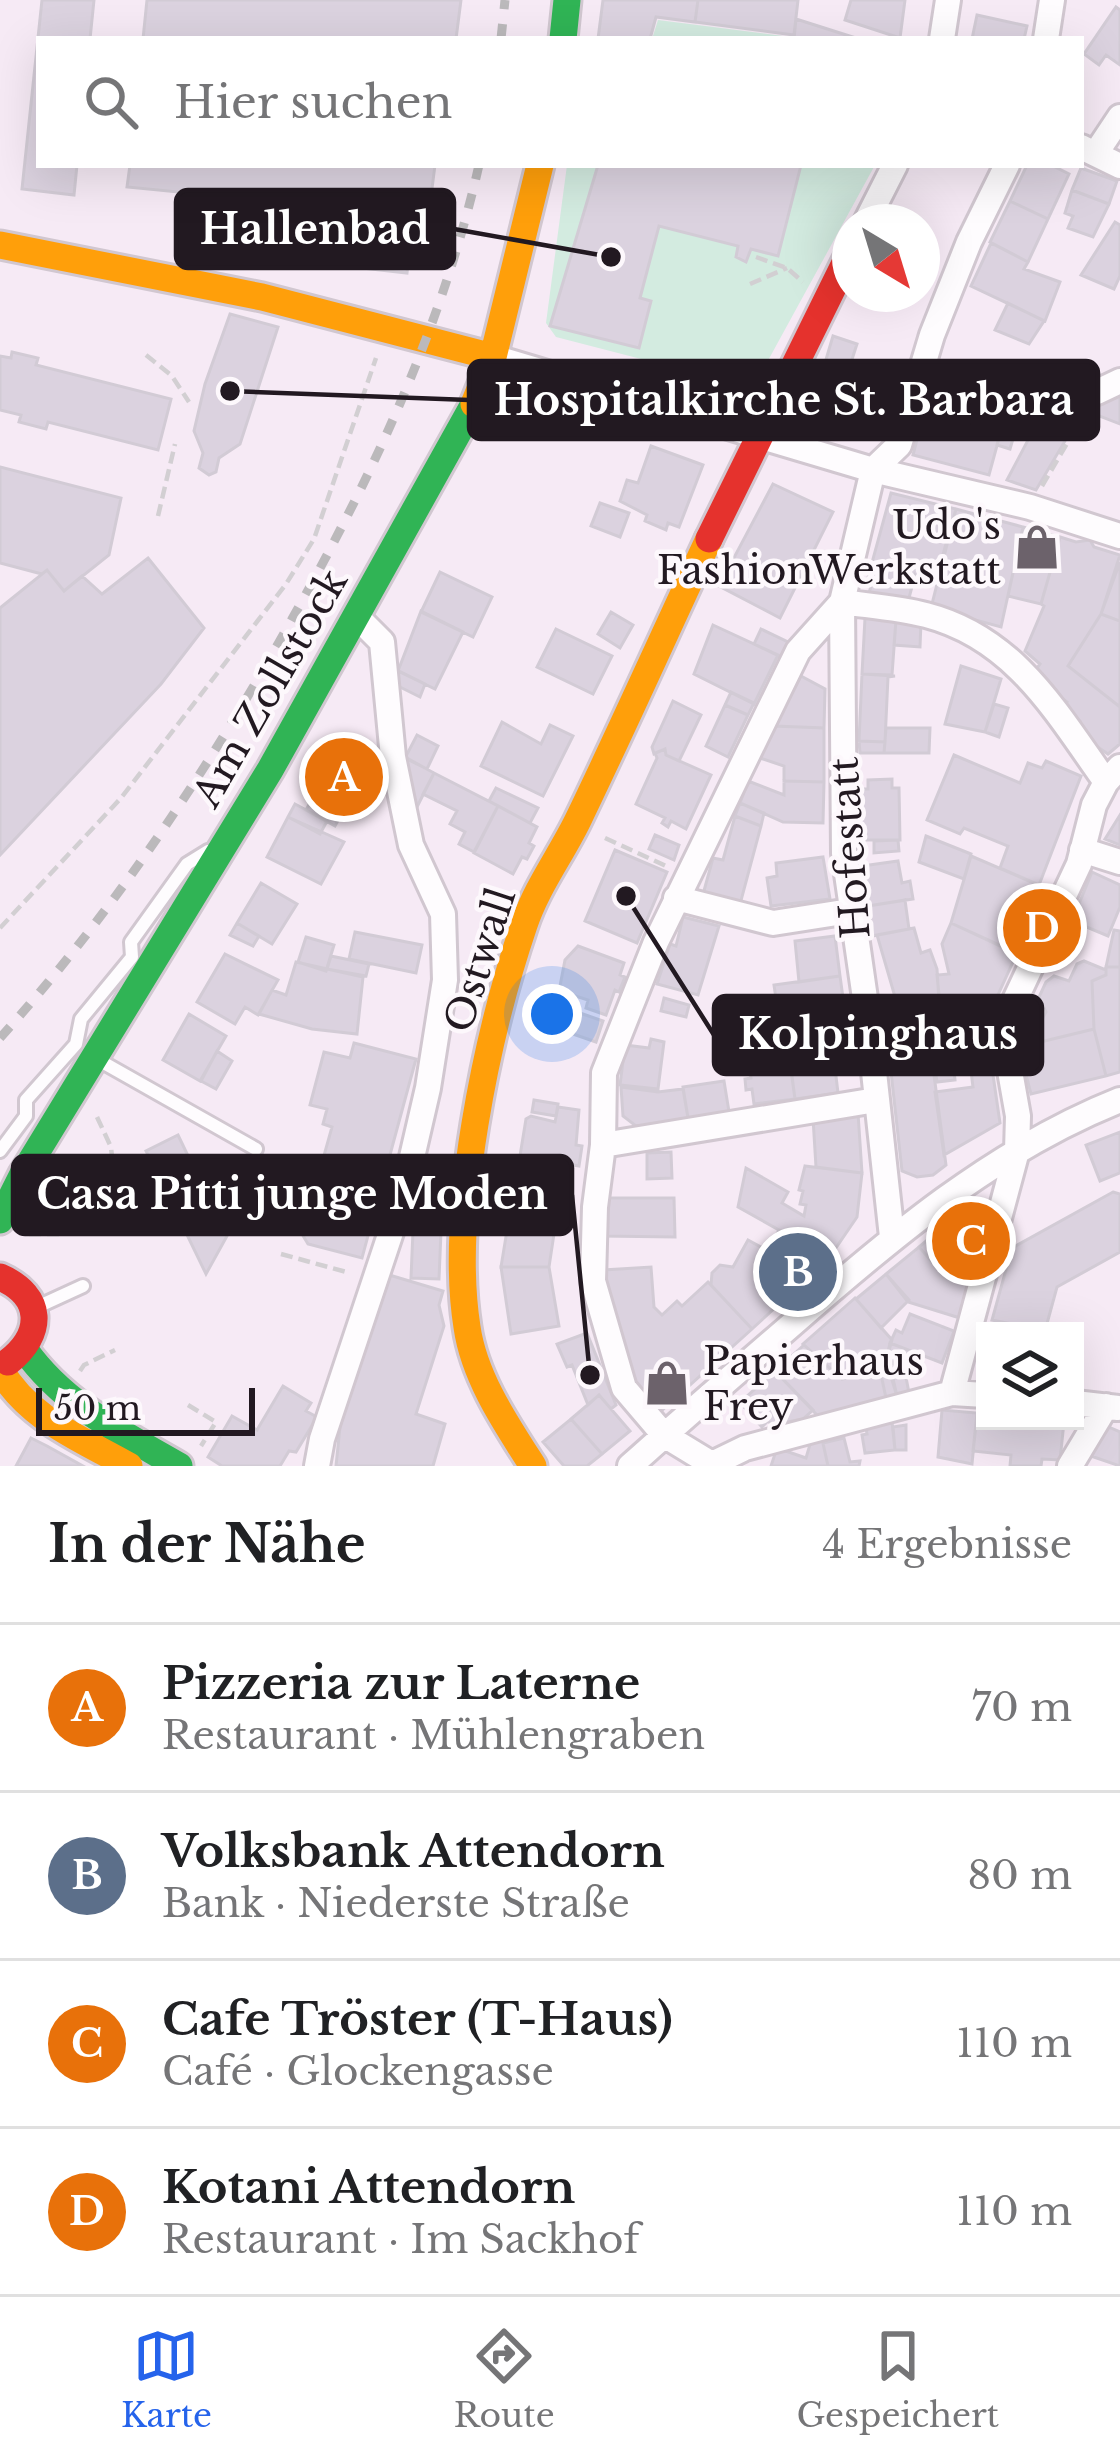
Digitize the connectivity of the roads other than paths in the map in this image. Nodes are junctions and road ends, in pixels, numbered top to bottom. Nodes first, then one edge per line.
1 (566, 0) edge
2 (948, 0) edge
3 (1052, 0) edge
4 (563, 36) edge
5 (942, 36) edge
6 (1046, 36) edge
7 (1120, 117) edge
8 (1089, 150) edge
9 (1120, 166) edge
10 (539, 168) edge
11 (893, 168) edge
12 (1005, 168) edge
13 (875, 204) edge
14 (0, 245) edge
15 (832, 288) edge
16 (493, 357) junction
17 (1120, 381) edge
18 (1096, 392) road end
19 (757, 436) junction
20 (873, 470) junction
21 (1120, 536) edge
22 (842, 602) junction
23 (356, 616) junction
24 (1113, 774) edge
25 (1082, 850) junction
26 (1120, 862) edge
27 (682, 887) junction
28 (850, 910) junction
29 (1008, 1015) junction
30 (869, 1026) junction
31 (84, 1062) junction
32 (876, 1100) junction
33 (1120, 1100) edge
34 (603, 1145) junction
35 (256, 1149) dead end
36 (1017, 1150) junction
37 (8, 1161) edge
38 (0, 1220) edge
39 (892, 1237) junction
40 (0, 1277) edge
41 (83, 1286) dead end
42 (34, 1308) junction
43 (8, 1361) edge
44 (952, 1393) junction
45 (976, 1394) edge
46 (1113, 1408) edge
47 (664, 1435) junction
48 (188, 1459) edge
49 (714, 1465) edge
50 (129, 1466) edge
51 (317, 1466) edge
52 (533, 1466) edge
53 (630, 1466) edge
54 (1070, 1466) edge

1 - 4 street
2 - 5 street
3 - 6 street
7 - 8 street
8 - 9 street
10 - 16 street, Am Zollstock
11 - 13 street
12 - 20 street
14 - 16 street
15 - 19 street, Ostwall
16 - 19 street
16 - 23 street, Am Zollstock
17 - 18 street
19 - 20 street
19 - 52 street, Ostwall
20 - 21 street
20 - 22 street, Hofestatt
22 - 24 street
22 - 27 street
22 - 28 street, Hofestatt
23 - 31 street, Am Zollstock
23 - 51 street
24 - 25 street
25 - 26 street
25 - 29 street
27 - 28 street
27 - 34 street
28 - 30 street, Hofestatt
29 - 30 street
29 - 36 street
30 - 32 street, Hofestatt
31 - 35 lane
31 - 37 street, Am Zollstock
31 - 37 lane
32 - 34 street
32 - 39 street, Hofestatt
33 - 36 street
34 - 47 street
36 - 39 street
36 - 44 street
37 - 38 street, Am Zollstock
39 - 47 street
40 - 42 street
41 - 42 lane
42 - 43 street
43 - 48 street
43 - 50 street
44 - 45 street
44 - 49 street
46 - 54 street
47 - 49 street
47 - 53 street

